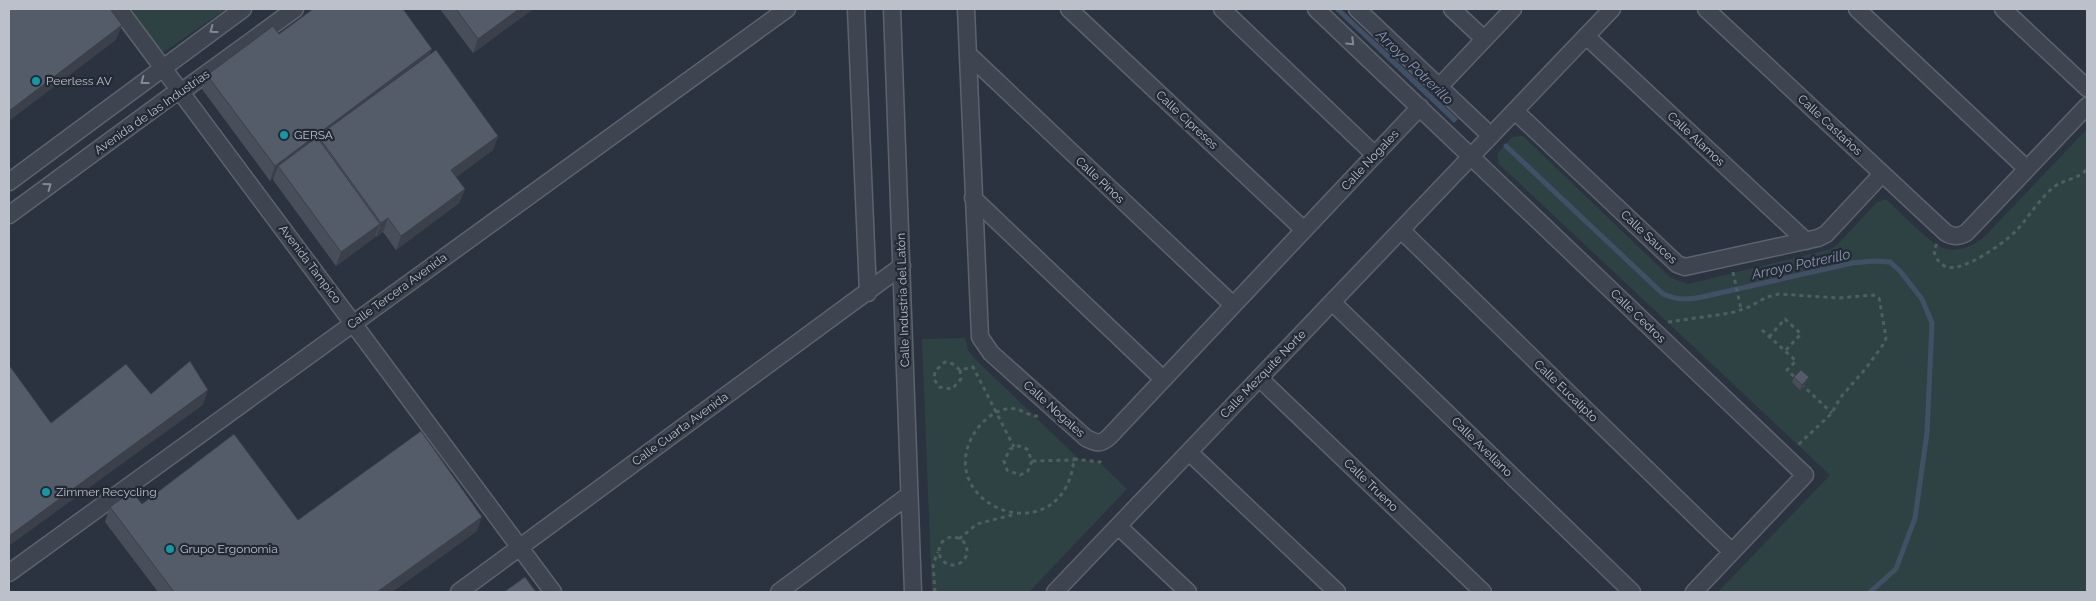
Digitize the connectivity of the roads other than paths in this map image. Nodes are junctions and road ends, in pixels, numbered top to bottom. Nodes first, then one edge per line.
1 (119, 9) edge
2 (243, 9) edge
3 (295, 9) edge
4 (787, 9) edge
5 (856, 9) edge
6 (892, 9) edge
7 (966, 9) edge
8 (1069, 9) edge
9 (1222, 9) edge
10 (1316, 9) edge
11 (1357, 9) edge
12 (1452, 9) edge
13 (1513, 9) edge
14 (1612, 9) edge
15 (1706, 9) edge
16 (1856, 9) edge
17 (2003, 9) edge
18 (1586, 36) junction
19 (1484, 39) junction
20 (968, 54) junction
21 (162, 67) junction
22 (1439, 87) junction
23 (2087, 88) edge
24 (181, 92) junction
25 (2087, 106) edge
26 (1420, 107) junction
27 (1515, 111) junction
28 (1491, 136) junction
29 (1375, 155) junction
30 (1471, 156) junction
31 (2027, 169) junction
32 (1882, 174) junction
33 (9, 182) edge
34 (973, 198) junction
35 (9, 215) edge
36 (1304, 230) junction
37 (1401, 230) junction
38 (1806, 241) junction
39 (902, 266) junction
40 (868, 293) junction
41 (1332, 302) junction
42 (1233, 305) junction
43 (353, 323) junction
44 (1259, 378) junction
45 (1163, 379) junction
46 (1189, 452) junction
47 (909, 495) junction
48 (1118, 526) junction
49 (520, 547) junction
50 (1732, 552) junction
51 (9, 573) edge
52 (459, 592) edge
53 (553, 592) edge
54 (779, 592) edge
55 (913, 592) edge
56 (1055, 592) edge
57 (1188, 592) edge
58 (1337, 592) edge
59 (1483, 592) edge
60 (1632, 592) edge
61 (1694, 592) edge

1 - 21 street, Avenida Tampico
2 -> 21 street
3 - 24 street, Avenida de las Industrias
4 - 43 street, Calle Tercera Avenida
5 - 40 street
6 - 39 street, Calle Industria del Latón
7 - 20 street, Calle Nogales
8 - 36 street, Calle Cipreses
9 - 29 street
10 -> 26 street, Calle Cedros
11 - 22 street
12 - 19 street
13 - 19 street
14 - 18 street, Calle Mezquite Norte
15 - 32 street, Calle Castaños
16 - 31 street
17 - 23 street
18 - 27 street, Calle Mezquite Norte
18 - 38 street, Calle Alamos
19 - 22 street
20 - 34 street, Calle Nogales
20 - 42 street, Calle Pinos
21 - 24 street, Avenida Tampico
21 -> 33 street
22 - 28 street
35 -> 24 street, Avenida de las Industrias
24 - 43 street, Avenida Tampico
25 - 31 street
26 - 29 street, Calle Nogales
26 - 30 street, Calle Cedros
27 - 28 street, Calle Mezquite Norte
27 - 38 street, Calle Sauces
28 - 30 street, Calle Mezquite Norte
29 - 36 street, Calle Nogales
30 - 37 street, Calle Mezquite Norte
30 - 50 street, Calle Cedros
31 - 32 street, Calle Castaños
32 - 38 street, Calle Sauces
34 - 45 street
34 - 45 street, Calle Nogales
36 - 42 street, Calle Nogales
37 - 41 street, Calle Mezquite Norte
37 - 50 street, Calle Eucalipto
39 - 40 street, Calle Cuarta Avenida
39 - 47 street, Calle Industria del Latón
40 - 49 street, Calle Cuarta Avenida
41 - 44 street, Calle Mezquite Norte
41 - 60 street, Calle Avellano
42 - 45 street, Calle Nogales
43 - 49 street, Avenida Tampico
43 - 51 street, Calle Tercera Avenida
44 - 46 street, Calle Mezquite Norte
44 - 59 street, Calle Trueno
46 - 48 street, Calle Mezquite Norte
46 - 58 street
47 - 54 street
47 - 55 street, Calle Industria del Latón
48 - 56 street, Calle Mezquite Norte
48 - 57 street
49 - 52 street, Calle Cuarta Avenida
49 - 53 street, Avenida Tampico
50 - 61 street

